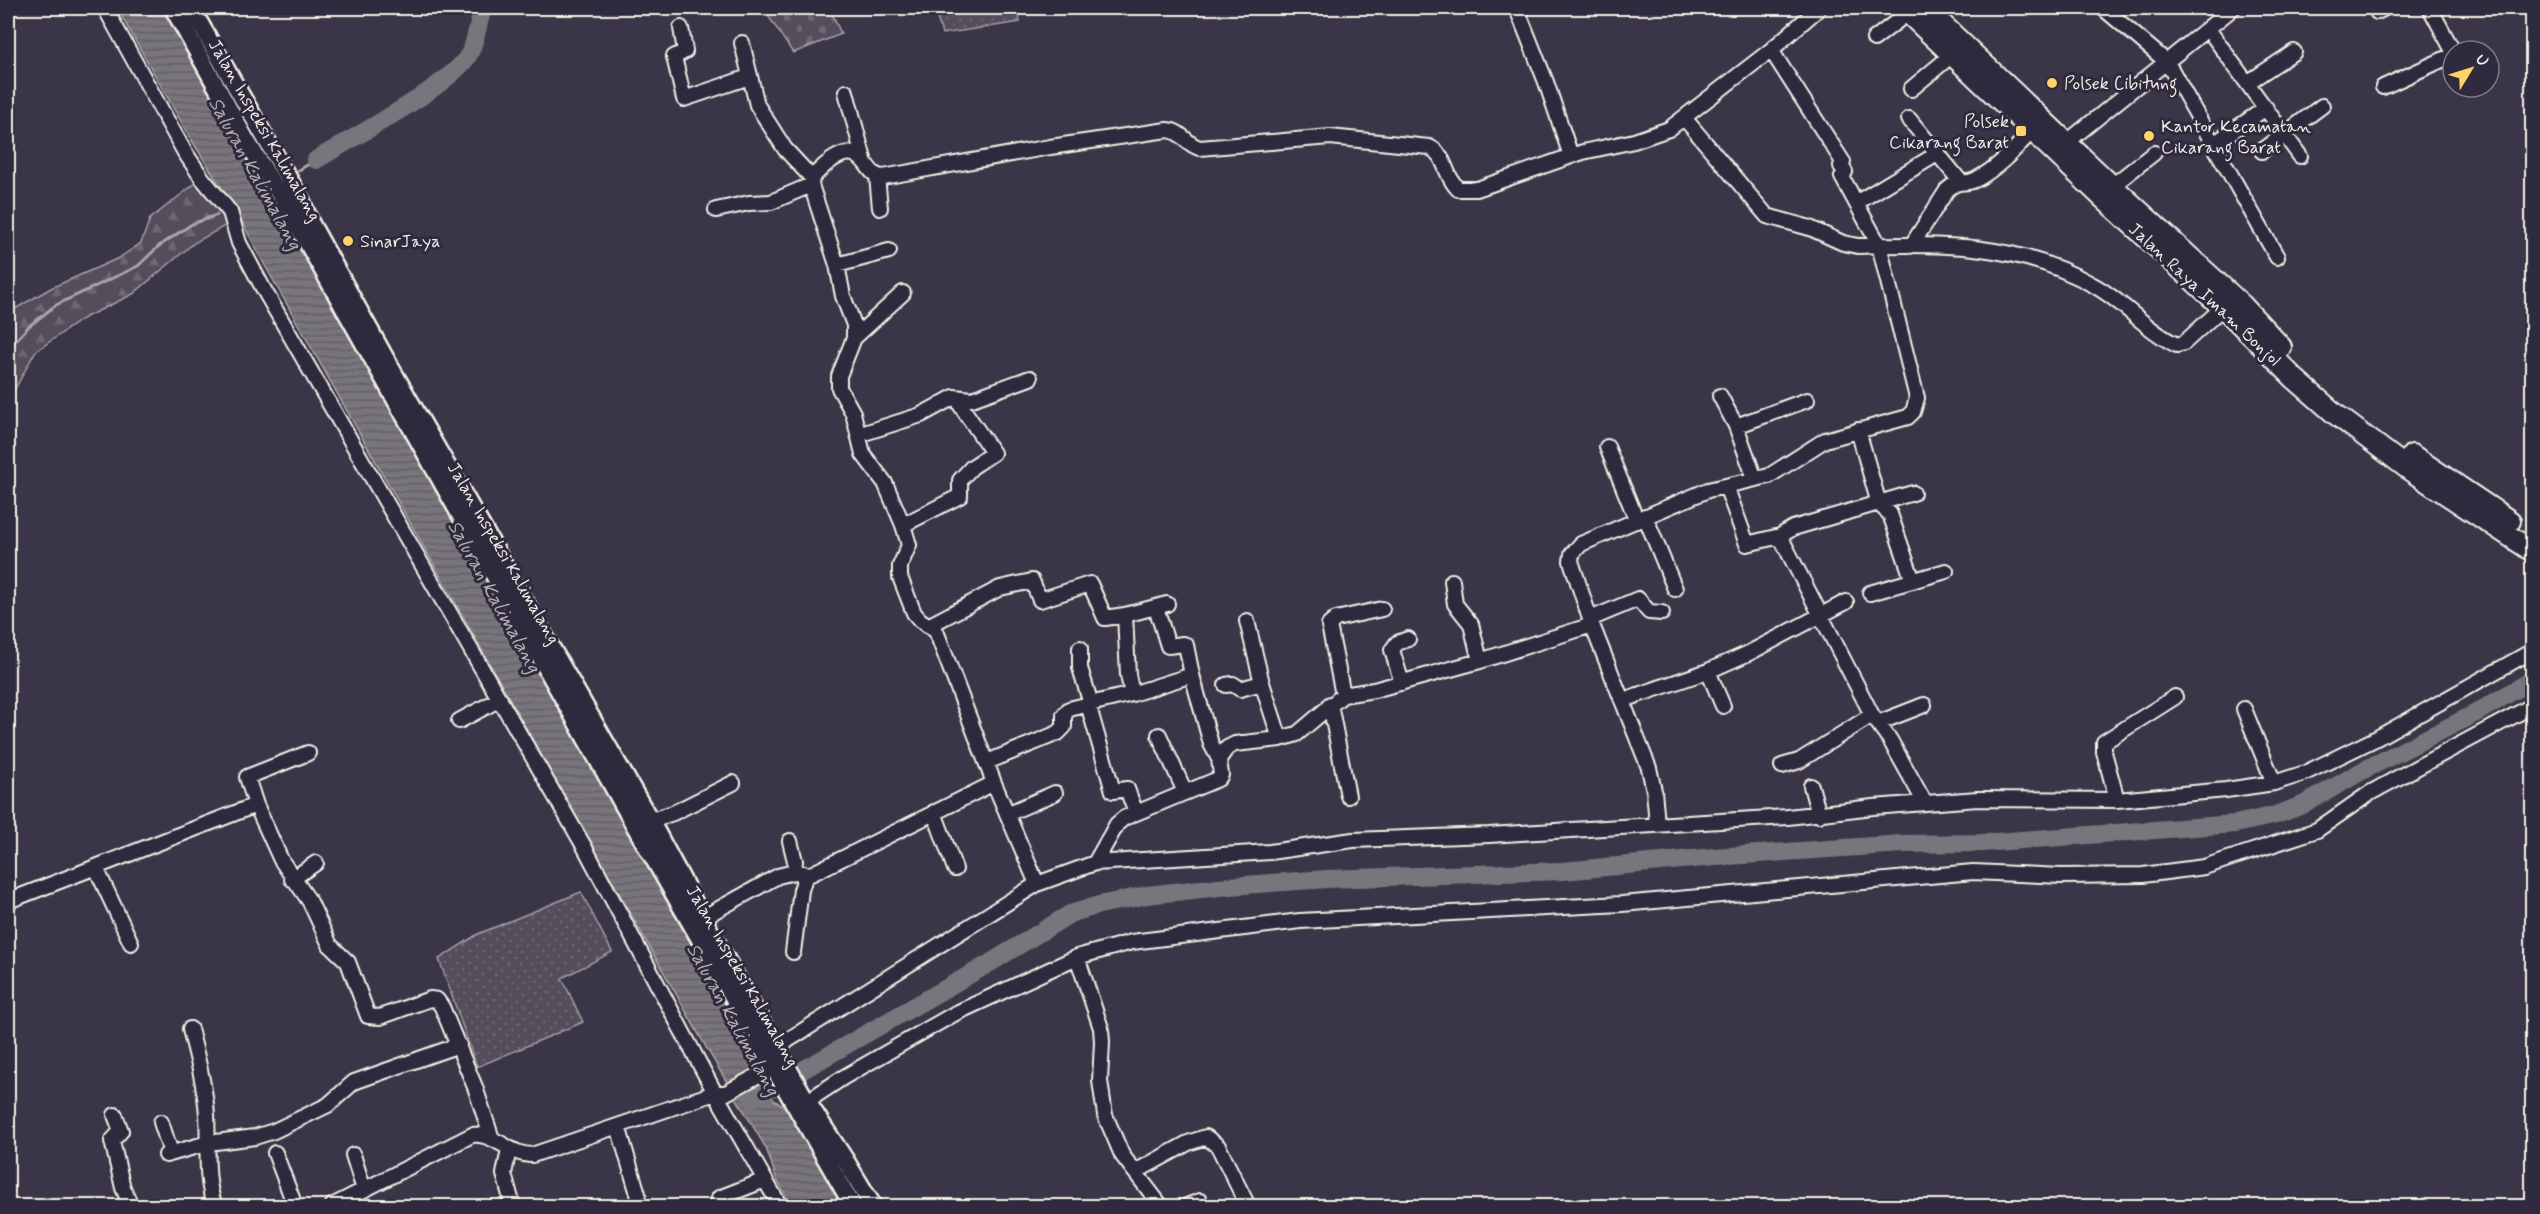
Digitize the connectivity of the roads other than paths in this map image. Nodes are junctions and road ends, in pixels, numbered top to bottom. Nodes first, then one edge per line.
1 (105, 8) edge
2 (173, 8) edge
3 (191, 8) edge
4 (1523, 8) edge
5 (1819, 8) edge
6 (2103, 8) edge
7 (2233, 8) edge
8 (2430, 8) edge
9 (1912, 9) edge
10 (681, 28) dead end
11 (2208, 28) junction
12 (1874, 39) dead end
13 (2446, 39) edge
14 (742, 43) dead end
15 (1771, 50) junction
16 (2294, 52) dead end
17 (1953, 54) junction
18 (2441, 59) edge
19 (2167, 62) junction
20 (749, 77) junction
21 (2247, 83) junction
22 (2383, 87) dead end
23 (1911, 89) dead end
24 (846, 92) dead end
25 (2322, 106) dead end
26 (2266, 108) junction
27 (1685, 119) junction
28 (1909, 119) dead end
29 (2032, 131) junction
30 (2284, 133) junction
31 (2067, 142) junction
32 (2215, 143) junction
33 (2262, 152) dead end
34 (1937, 153) junction
35 (2154, 153) dead end
36 (1571, 156) junction
37 (2300, 156) dead end
38 (272, 164) junction
39 (866, 164) junction
40 (878, 176) junction
41 (812, 181) junction
42 (1960, 181) junction
43 (2112, 186) junction
44 (1856, 203) junction
45 (880, 208) dead end
46 (716, 210) dead end
47 (1880, 245) junction
48 (1911, 246) junction
49 (889, 251) dead end
50 (2277, 258) dead end
51 (837, 265) junction
52 (903, 292) dead end
53 (2232, 309) junction
54 (854, 338) junction
55 (1030, 378) dead end
56 (1720, 396) dead end
57 (967, 399) junction
58 (1807, 400) dead end
59 (1736, 426) junction
60 (1858, 430) junction
61 (858, 435) junction
62 (1606, 447) dead end
63 (1755, 479) junction
64 (1726, 486) junction
65 (1913, 493) dead end
66 (1879, 504) junction
67 (1641, 518) junction
68 (903, 525) junction
69 (2532, 535) edge
70 (1780, 536) junction
71 (2532, 551) edge
72 (1946, 571) dead end
73 (1452, 581) dead end
74 (1913, 581) junction
75 (1675, 589) dead end
76 (1870, 593) dead end
77 (1846, 602) dead end
78 (1382, 609) dead end
79 (1662, 613) dead end
80 (1125, 615) junction
81 (1821, 616) junction
82 (1247, 621) dead end
83 (1591, 622) junction
84 (930, 625) junction
85 (1408, 639) dead end
86 (1080, 648) dead end
87 (2532, 651) edge
88 (1480, 661) junction
89 (1708, 671) junction
90 (1192, 675) junction
91 (1262, 683) junction
92 (1402, 683) junction
93 (1226, 685) dead end
94 (1132, 694) junction
95 (1343, 695) junction
96 (2175, 697) dead end
97 (500, 699) junction
98 (1623, 700) junction
99 (1090, 704) junction
100 (1330, 704) junction
101 (1924, 705) dead end
102 (1723, 706) dead end
103 (2532, 706) edge
104 (2244, 709) dead end
105 (1875, 719) junction
106 (459, 721) dead end
107 (1159, 735) dead end
108 (1280, 739) junction
109 (308, 753) dead end
110 (1220, 759) junction
111 (987, 762) junction
112 (1782, 766) dead end
113 (733, 783) dead end
114 (994, 783) junction
115 (2274, 783) junction
116 (1811, 786) dead end
117 (1185, 792) junction
118 (1055, 793) dead end
119 (1348, 796) dead end
120 (2117, 800) junction
121 (1924, 803) junction
122 (256, 805) junction
123 (934, 812) junction
124 (1136, 813) junction
125 (1007, 814) junction
126 (1819, 815) junction
127 (643, 823) junction
128 (1657, 824) junction
129 (790, 841) dead end
130 (316, 863) dead end
131 (1095, 863) junction
132 (96, 868) junction
133 (955, 869) dead end
134 (800, 873) junction
135 (292, 879) junction
136 (1037, 884) junction
137 (8, 901) edge
138 (697, 921) junction
139 (131, 943) dead end
140 (793, 952) dead end
141 (1077, 957) junction
142 (190, 1029) dead end
143 (459, 1045) junction
144 (775, 1062) junction
145 (721, 1093) junction
146 (800, 1104) junction
147 (115, 1115) dead end
148 (161, 1122) dead end
149 (618, 1126) junction
150 (492, 1139) junction
151 (208, 1143) junction
152 (509, 1149) junction
153 (275, 1153) dead end
154 (353, 1155) dead end
155 (838, 1162) junction
156 (1135, 1172) junction
157 (765, 1180) junction
158 (364, 1190) junction
159 (638, 1194) dead end
160 (719, 1198) dead end
161 (1200, 1201) dead end
162 (131, 1206) edge
163 (214, 1206) edge
164 (295, 1206) edge
165 (332, 1206) edge
166 (513, 1206) edge
167 (780, 1206) edge
168 (854, 1206) edge
169 (873, 1206) edge
170 (1161, 1206) edge
171 (1187, 1206) edge
172 (1248, 1206) edge

1 - 97 street
2 - 38 main road, Jalan Inspeksi Kalimalang
3 - 38 main road, Jalan Inspeksi Kalimalang
4 - 36 street
5 - 15 street
6 - 19 street
7 - 11 street
8 - 13 street
9 - 12 street
9 - 17 highway, Jalan Raya Imam Bonjol
9 - 31 highway, Jalan Raya Imam Bonjol
10 - 20 street
11 - 19 street
11 - 21 street
14 - 20 street
15 - 27 street
15 - 44 street
16 - 21 street
17 - 23 street
17 - 29 highway, Jalan Raya Imam Bonjol
18 - 22 street
19 - 31 street
19 - 32 street
20 - 41 street
21 - 26 street
24 - 39 street
25 - 30 street
26 - 30 street
26 - 32 street
27 - 36 street
27 - 47 street
28 - 34 street
29 - 42 street
29 - 53 highway, Jalan Raya Imam Bonjol
30 - 33 street
30 - 37 street
31 - 43 highway, Jalan Raya Imam Bonjol
32 - 50 street
34 - 42 street
34 - 44 street
35 - 43 street
36 - 40 street
38 - 127 main road, Jalan Inspeksi Kalimalang
39 - 40 street
39 - 41 street
40 - 45 street
41 - 46 street
41 - 51 street
42 - 48 street
43 - 53 highway, Jalan Raya Imam Bonjol
44 - 47 street
47 - 48 street
47 - 60 street
48 - 53 street
49 - 51 street
51 - 54 street
52 - 54 street
53 - 69 highway, Jalan Raya Imam Bonjol
53 - 71 highway, Jalan Raya Imam Bonjol
54 - 61 street
55 - 57 street
56 - 59 street
57 - 61 street
57 - 68 street
58 - 59 street
59 - 63 street
60 - 63 street
60 - 66 street
61 - 68 street
62 - 67 street
63 - 64 street
64 - 67 street
64 - 70 street
65 - 66 street
66 - 70 street
66 - 74 street
67 - 75 street
67 - 83 street
68 - 84 street
70 - 81 street
72 - 74 street
73 - 88 street
74 - 76 street
77 - 81 street
78 - 95 street
79 - 83 street
80 - 84 street
80 - 90 street
80 - 94 street
81 - 89 street
81 - 105 street
82 - 91 street
83 - 88 street
83 - 98 street
84 - 111 street
85 - 92 street
86 - 99 street
87 - 115 street
88 - 92 street
89 - 98 street
89 - 102 street
90 - 94 street
90 - 110 street
91 - 93 street
91 - 108 street
92 - 95 street
94 - 99 street
95 - 100 street
96 - 120 street
97 - 106 street
97 - 145 street
98 - 128 street
99 - 111 street
99 - 124 street
100 - 108 street
100 - 119 street
101 - 105 street
103 - 141 street
104 - 115 street
105 - 112 street
105 - 121 street
107 - 117 street
108 - 110 street
109 - 122 street
110 - 117 street
111 - 114 street
113 - 127 street
114 - 123 street
114 - 125 street
115 - 120 street
116 - 126 street
117 - 124 street
118 - 125 street
120 - 121 street
121 - 126 street
122 - 132 street
122 - 135 street
123 - 133 street
123 - 134 street
124 - 131 street
125 - 136 street
126 - 128 street
127 - 138 main road, Jalan Inspeksi Kalimalang
128 - 131 street
129 - 134 street
130 - 135 street
131 - 136 street
132 - 137 street
132 - 139 street
134 - 138 street
134 - 140 street
135 - 143 street
136 - 144 street
138 - 144 main road, Jalan Inspeksi Kalimalang
141 - 146 street
141 - 156 street
142 - 151 street
143 - 150 street
143 - 151 street
144 - 145 street
144 - 146 main road, Jalan Inspeksi Kalimalang
145 - 149 street
145 - 157 street
146 - 155 main road, Jalan Inspeksi Kalimalang
147 - 162 street
148 - 151 street
149 - 152 street
149 - 159 street
150 - 152 street
150 - 158 street
151 - 163 street
152 - 166 street
153 - 164 street
154 - 158 street
155 - 168 main road, Jalan Inspeksi Kalimalang
155 - 169 main road, Jalan Inspeksi Kalimalang
156 - 170 street
156 - 172 street
157 - 160 street
157 - 167 street
158 - 165 street
161 - 171 street

